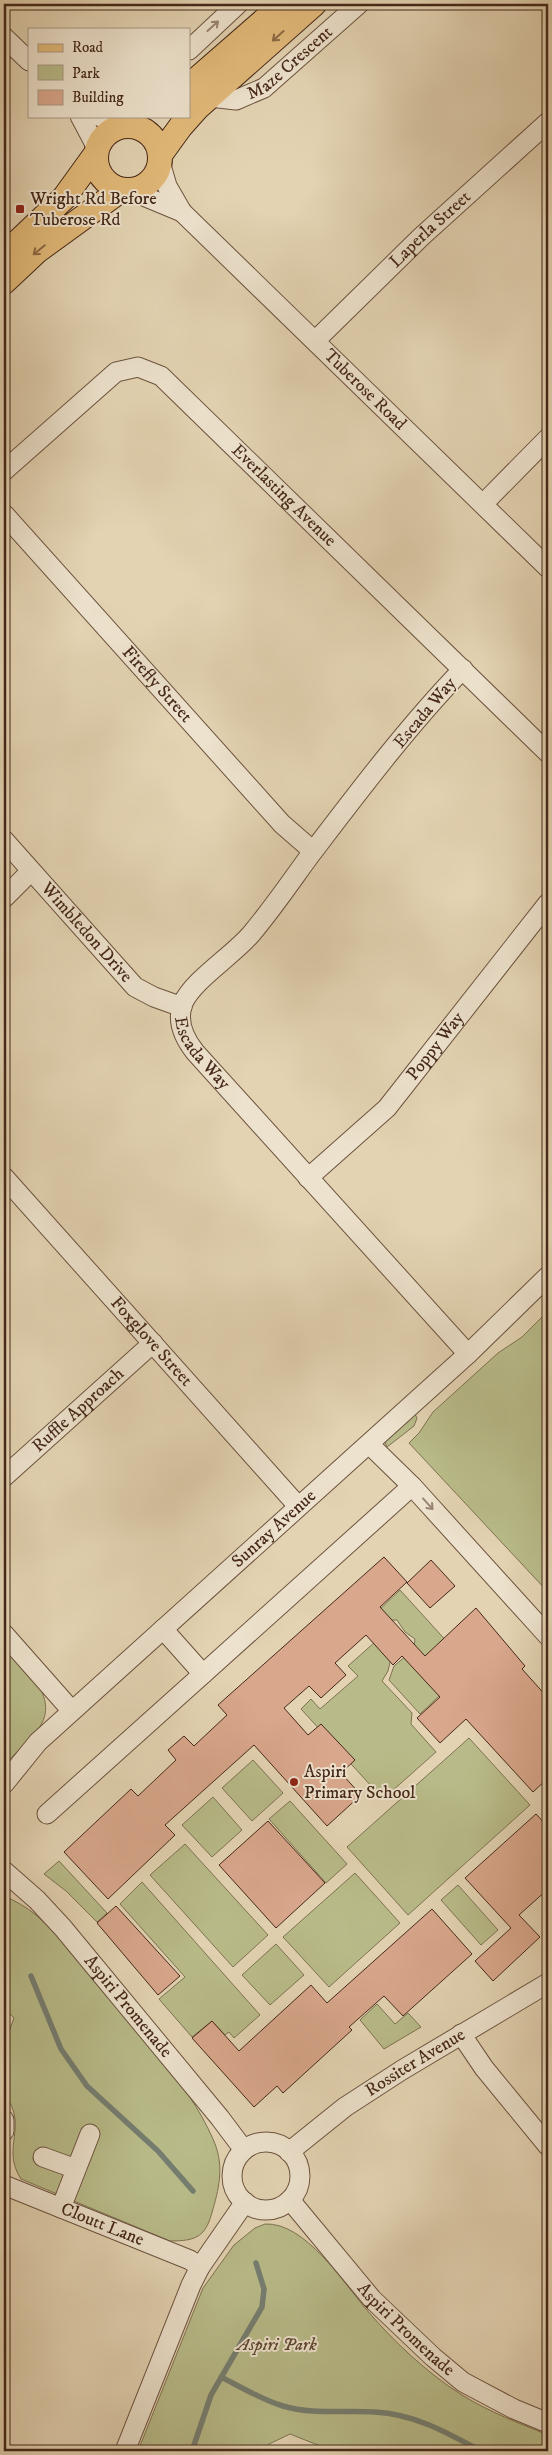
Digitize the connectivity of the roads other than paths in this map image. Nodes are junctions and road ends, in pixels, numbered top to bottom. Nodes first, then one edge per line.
1 (238, 4) edge
2 (283, 4) edge
3 (314, 4) edge
4 (359, 4) edge
5 (4, 37) edge
6 (190, 49) edge
7 (28, 60) edge
8 (190, 85) edge
9 (210, 97) junction
10 (190, 117) edge
11 (81, 118) edge
12 (108, 118) edge
13 (189, 118) edge
14 (548, 122) edge
15 (131, 123) edge
16 (96, 151) junction
17 (160, 158) junction
18 (125, 190) junction
19 (182, 212) junction
20 (4, 255) edge
21 (4, 282) edge
22 (316, 340) junction
23 (548, 438) edge
24 (4, 471) edge
25 (483, 504) junction
26 (4, 514) edge
27 (548, 568) edge
28 (462, 669) junction
29 (548, 753) edge
30 (4, 840) edge
31 (313, 852) junction
32 (32, 871) junction
33 (4, 898) edge
34 (548, 903) edge
35 (182, 1007) junction
36 (308, 1178) junction
37 (6, 1183) edge
38 (548, 1276) edge
39 (152, 1343) junction
40 (468, 1354) junction
41 (368, 1444) junction
42 (4, 1477) edge
43 (412, 1486) junction
44 (298, 1506) junction
45 (163, 1629) junction
46 (4, 1634) edge
47 (548, 1636) edge
48 (203, 1674) junction
49 (72, 1711) junction
50 (4, 1784) edge
51 (47, 1814) dead end
52 (4, 1871) edge
53 (548, 1983) edge
54 (461, 2034) junction
55 (4, 2120) edge
56 (4, 2131) edge
57 (90, 2134) dead end
58 (548, 2146) edge
59 (244, 2150) junction
60 (289, 2152) junction
61 (43, 2157) dead end
62 (76, 2170) junction
63 (4, 2185) edge
64 (290, 2200) junction
65 (245, 2202) junction
66 (61, 2208) junction
67 (200, 2267) junction
68 (548, 2423) edge
69 (125, 2451) edge

6 -> 1 street
2 - 8 main road
3 -> 9 main road
4 - 9 street, Maze Crescent
5 - 7 street
9 - 10 main road
11 - 16 street
12 - 15 street
13 - 17 main road
14 - 22 street, Laperla Street
15 - 16 main road
15 - 17 main road
16 - 18 main road
16 - 20 main road
17 - 18 main road
17 - 19 street, Tuberose Road
18 - 19 street, Tuberose Road
18 -> 21 main road
19 - 22 street, Tuberose Road
22 - 25 street, Tuberose Road
23 - 25 street
24 - 28 street, Everlasting Avenue
25 - 27 street, Tuberose Road
26 - 31 street, Firefly Street
28 - 29 street, Everlasting Avenue
28 - 31 street, Escada Way
30 - 32 street, Wimbledon Drive
31 - 35 street, Escada Way
32 - 33 street
32 - 35 street, Wimbledon Drive
34 - 36 street, Poppy Way
35 - 36 street, Escada Way
36 - 40 street, Escada Way
37 - 39 street, Foxglove Street
38 - 40 street, Sunray Avenue
39 - 42 street, Ruffle Approach
39 - 44 street, Foxglove Street
40 - 41 street, Sunray Avenue
41 - 43 street
41 - 44 street, Sunray Avenue
43 -> 47 street
43 - 48 street
44 - 45 street, Sunray Avenue
45 - 48 street
45 - 49 street, Sunray Avenue
46 - 49 street
48 - 51 street
49 - 50 street, Sunray Avenue
52 - 59 street, Aspiri Promenade
53 - 54 street, Rossiter Avenue
54 - 58 street
54 - 60 street, Rossiter Avenue
55 - 56 street
57 - 62 street
59 - 60 street
59 - 65 street
60 - 64 street
61 - 62 street
62 - 66 street
63 - 66 street, Cloutt Lane
64 - 65 street
64 - 68 street, Aspiri Promenade
65 - 67 street
66 - 67 street, Cloutt Lane
67 - 69 street

